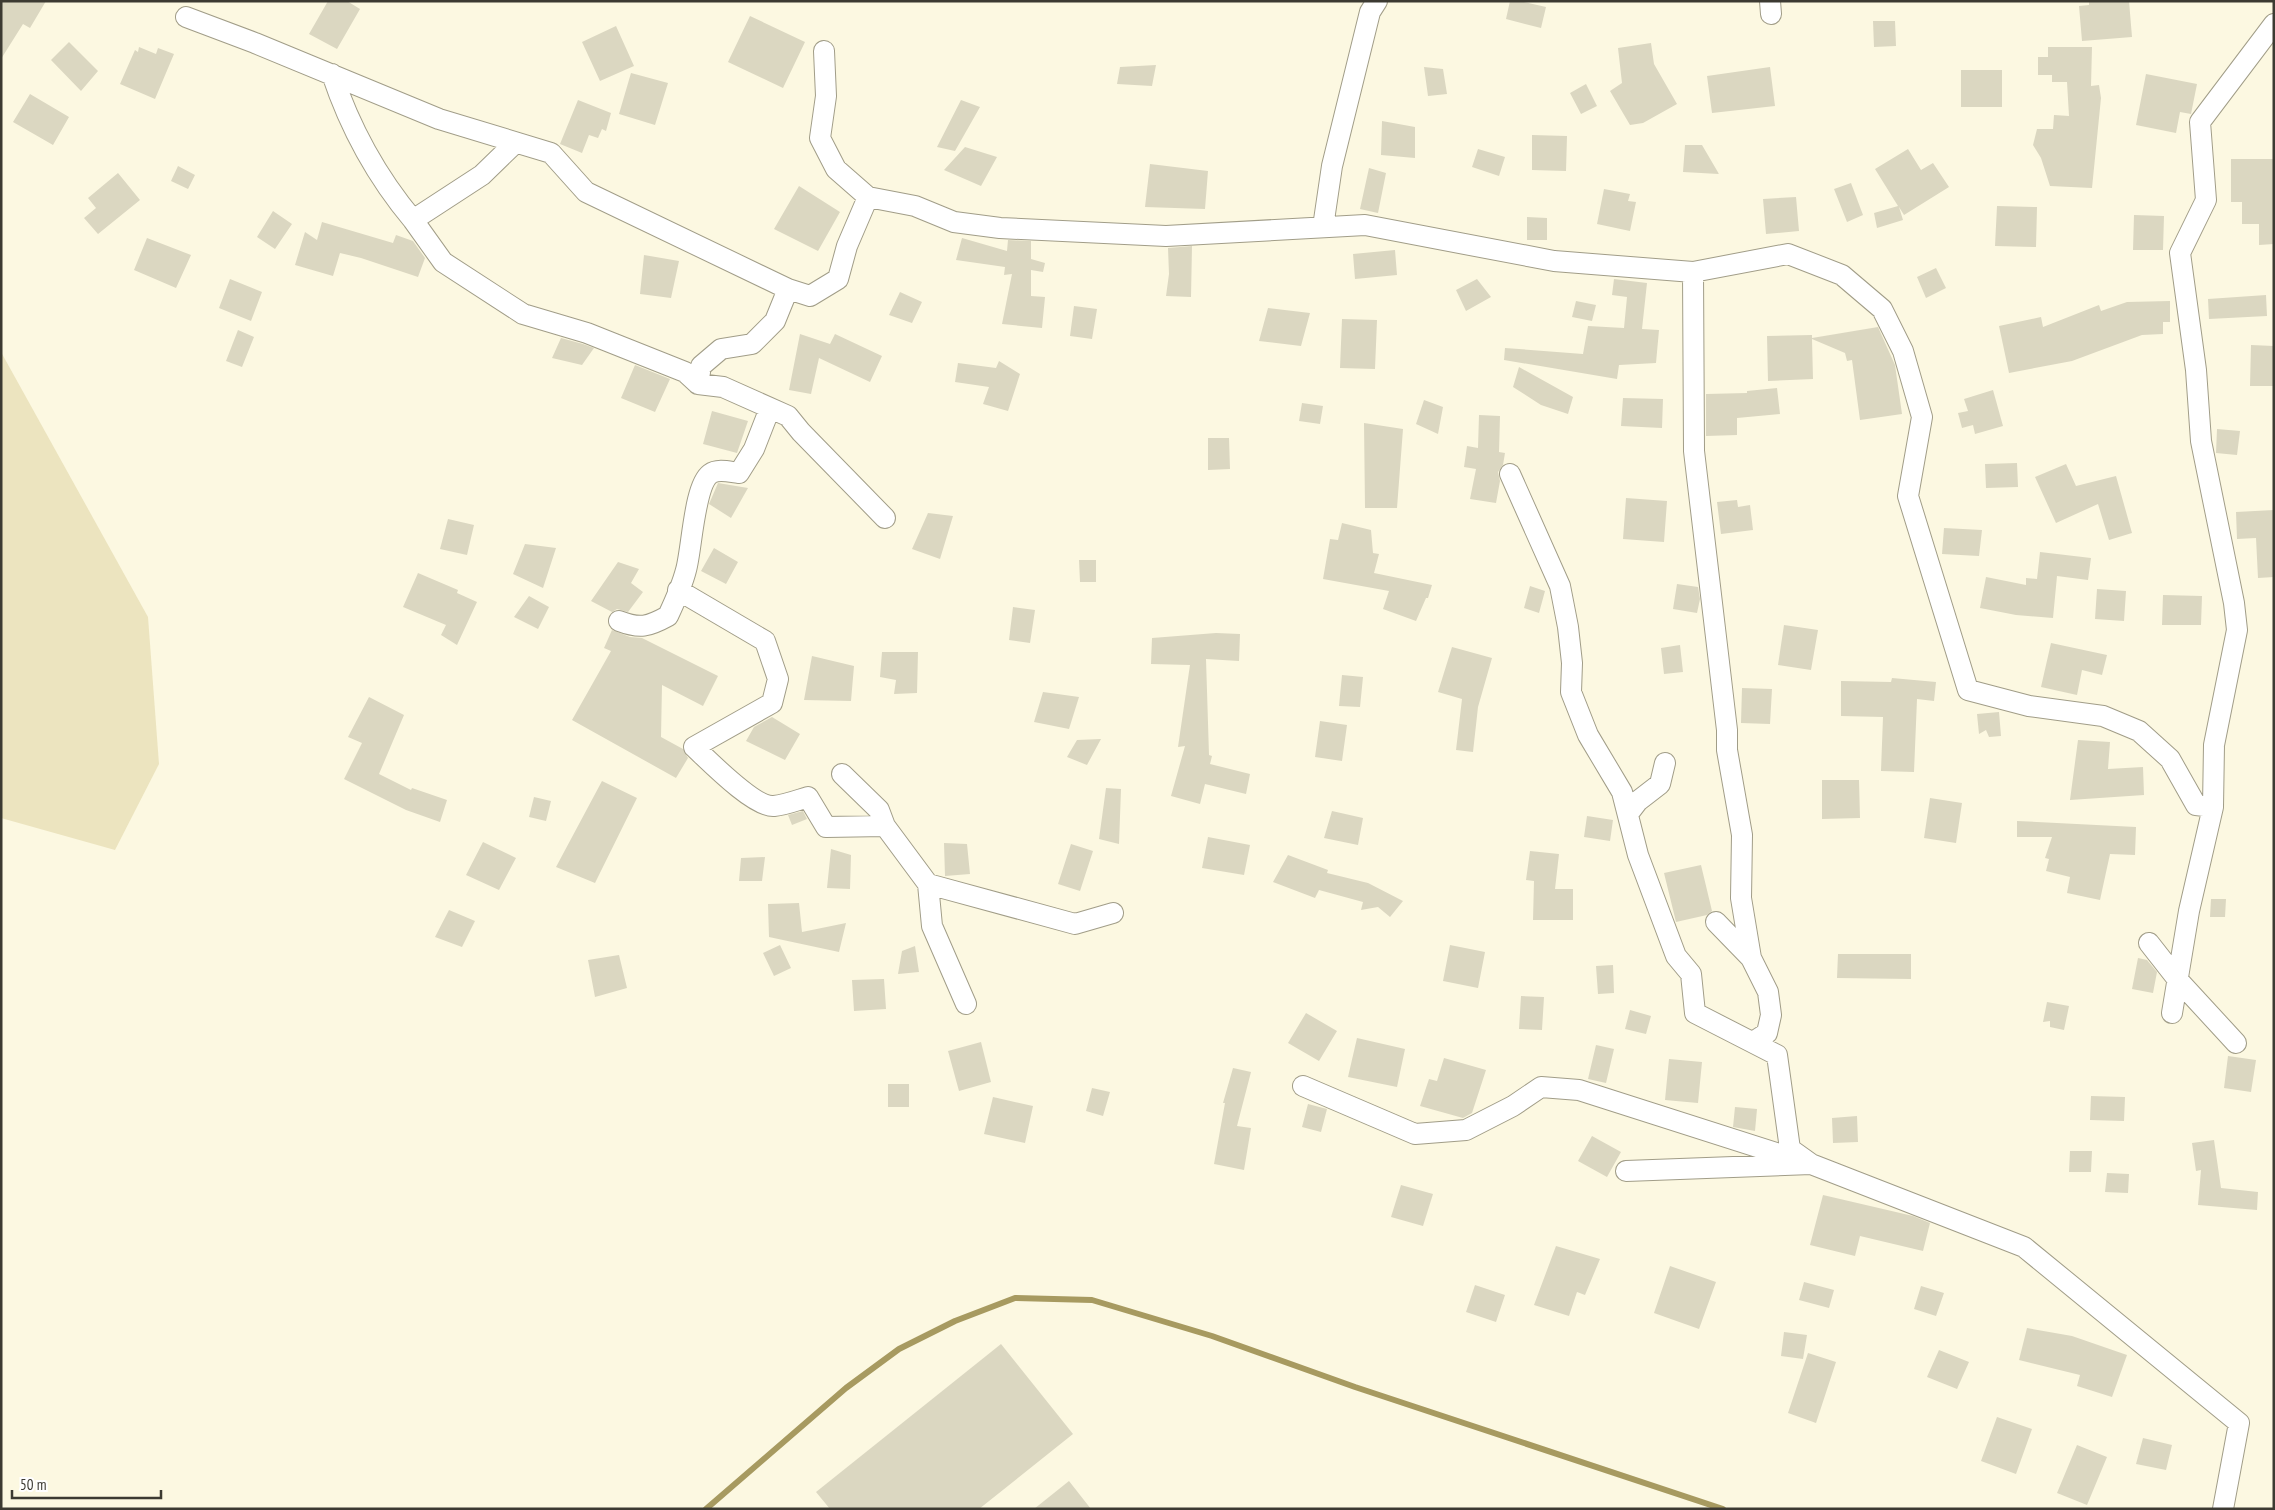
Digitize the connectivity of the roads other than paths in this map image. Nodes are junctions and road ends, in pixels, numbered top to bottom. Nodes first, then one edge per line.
1 (1377, 1) edge
2 (186, 17) dead end
3 (2274, 24) edge
4 (824, 51) dead end
5 (332, 74) junction
6 (515, 143) junction
7 (868, 197) junction
8 (413, 220) junction
9 (1323, 227) junction
10 (1693, 272) junction
11 (788, 289) junction
12 (698, 384) junction
13 (770, 408) junction
14 (1510, 474) dead end
15 (885, 518) dead end
16 (678, 590) junction
17 (620, 621) dead end
18 (1665, 763) dead end
19 (842, 774) dead end
20 (2213, 807) junction
21 (1628, 814) junction
22 (885, 826) junction
23 (928, 884) junction
24 (1114, 913) dead end
25 (1716, 922) dead end
26 (2149, 943) dead end
27 (1751, 958) junction
28 (2178, 980) junction
29 (966, 1004) dead end
30 (2172, 1013) dead end
31 (1753, 1042) junction
32 (2236, 1043) dead end
33 (1303, 1086) dead end
34 (1811, 1164) junction
35 (1626, 1171) dead end
36 (2223, 1509) edge

1 - 9 street
2 - 5 street
3 - 20 street
4 - 7 street
5 - 6 street
5 - 8 street
6 - 8 street
6 - 11 street
7 - 9 street
7 - 11 street
8 - 12 street
9 - 10 street
10 - 20 street
10 - 27 street
11 - 12 street
12 - 13 street
13 - 15 street
13 - 16 street
14 - 21 street
16 - 17 street
16 - 22 street
18 - 21 street
19 - 22 street
20 - 28 street
21 - 31 street
22 - 23 street
23 - 24 street
23 - 29 street
25 - 27 street
26 - 28 street
27 - 31 street
28 - 30 street
28 - 32 street
31 - 34 street
33 - 34 street
34 - 35 street
34 - 36 street

